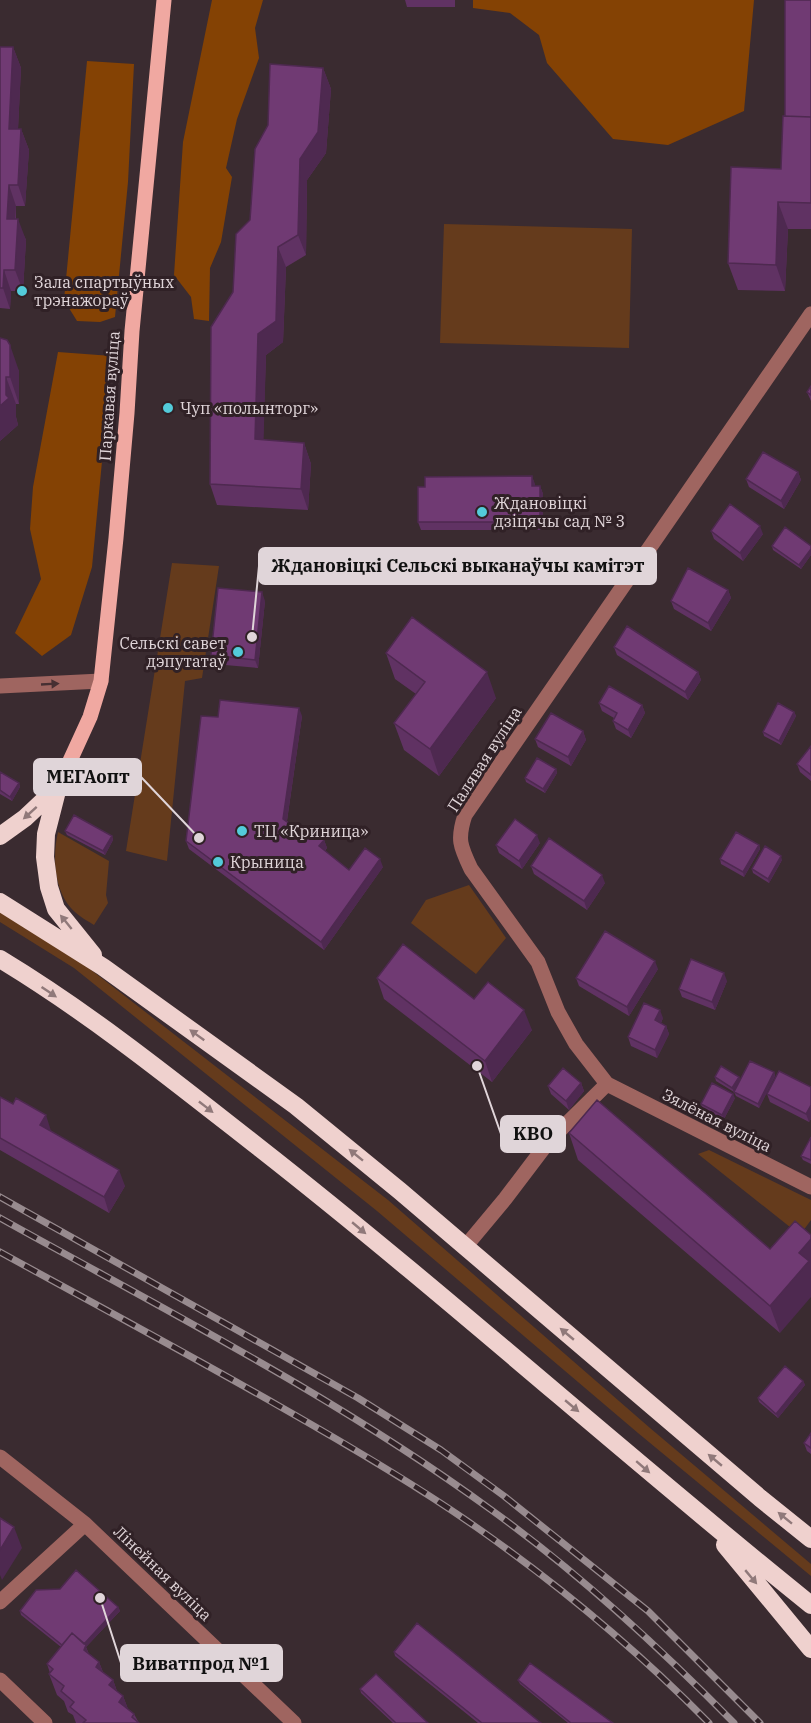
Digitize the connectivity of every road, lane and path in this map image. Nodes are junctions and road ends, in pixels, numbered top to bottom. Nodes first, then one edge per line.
1 (164, 0) edge
2 (811, 314) edge
3 (101, 681) junction
4 (0, 686) edge
5 (58, 786) junction
6 (0, 836) edge
7 (0, 902) edge
8 (0, 959) edge
9 (103, 967) junction
10 (608, 1084) junction
11 (811, 1187) edge
12 (465, 1247) junction
13 (0, 1457) edge
14 (701, 1516) junction
15 (85, 1524) junction
16 (811, 1539) edge
17 (0, 1602) edge
18 (811, 1605) edge
19 (811, 1649) edge
20 (0, 1680) edge
21 (45, 1723) edge
22 (294, 1723) edge

1 - 3 main road, Паркавая вуліца
2 - 10 street, Палявая вуліца
4 -> 3 street
3 - 5 main road, Паркавая вуліца
5 -> 6 highway
9 -> 5 highway
7 - 9 highway
8 -> 14 highway
12 -> 9 highway
10 - 11 street, Зялёная вуліца
10 - 12 street
16 -> 12 highway
13 - 15 street, Лінейная вуліца
14 - 18 highway
14 -> 19 highway
15 - 17 street
15 - 22 street, Лінейная вуліца
20 - 21 street

